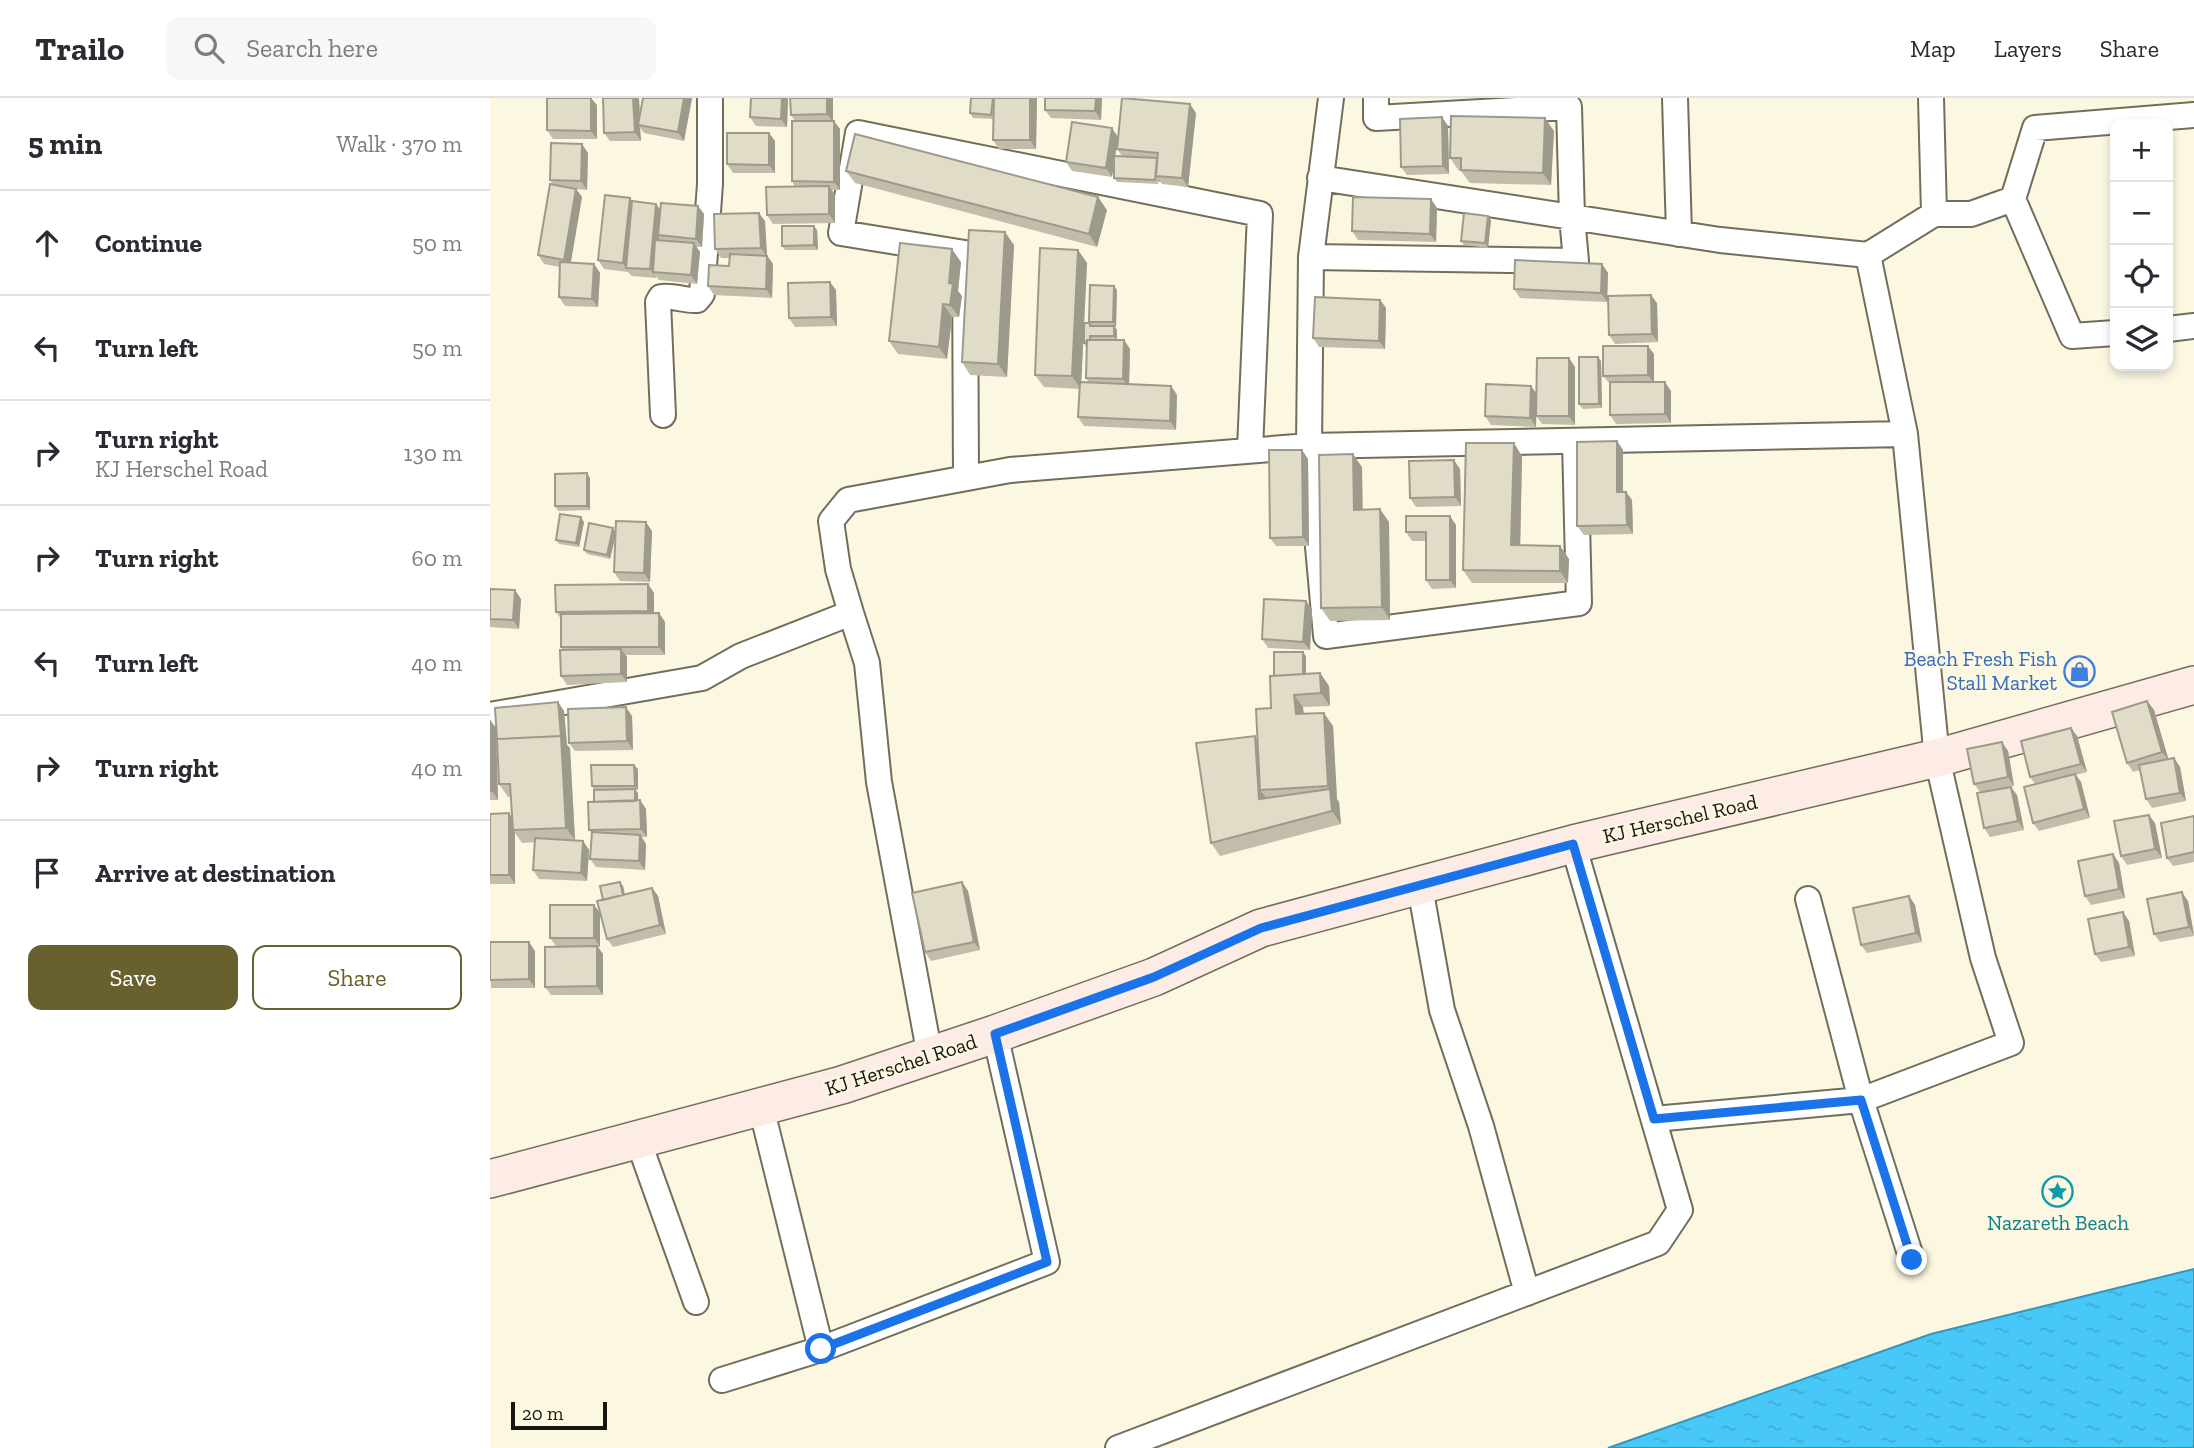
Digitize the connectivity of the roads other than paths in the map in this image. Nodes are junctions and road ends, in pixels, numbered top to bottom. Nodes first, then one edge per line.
1 (710, 98) edge
2 (1331, 98) edge
3 (1376, 98) edge
4 (1675, 98) edge
5 (1931, 98) edge
6 (1568, 103) edge
7 (2194, 115) edge
8 (1320, 178) junction
9 (2013, 199) junction
10 (1934, 214) junction
11 (1572, 217) junction
12 (1679, 234) junction
13 (1868, 255) junction
14 (1311, 257) junction
15 (2194, 327) edge
16 (2173, 328) edge
17 (2110, 333) edge
18 (663, 415) dead end
19 (1905, 434) junction
20 (1575, 441) junction
21 (1309, 446) junction
22 (1250, 450) junction
23 (966, 478) junction
24 (851, 613) junction
25 (2194, 685) edge
26 (490, 715) edge
27 (1937, 758) junction
28 (1573, 844) junction
29 (1420, 887) junction
30 (1808, 899) dead end
31 (995, 1034) junction
32 (930, 1056) junction
33 (1861, 1100) junction
34 (761, 1107) junction
35 (1654, 1119) junction
36 (638, 1140) junction
37 (490, 1179) edge
38 (1912, 1260) dead end
39 (1527, 1293) junction
40 (696, 1302) dead end
41 (821, 1349) junction
42 (722, 1380) dead end
43 (1118, 1448) edge

1 - 18 street
2 - 8 street
3 - 6 street
4 - 12 street
5 - 10 street
6 - 11 street
7 - 9 street
8 - 11 street
8 - 14 street
9 - 10 street
9 - 17 street
10 - 13 street
11 - 12 street
11 - 14 street
12 - 13 street
13 - 19 street
14 - 21 street
15 - 16 street
19 - 20 street
19 - 27 street
20 - 21 street
20 - 21 street
21 - 22 street
22 - 23 street
22 - 23 street
23 - 24 street
24 - 26 street
24 - 32 street
25 - 27 main road, KJ Herschel Road
27 - 28 main road, KJ Herschel Road
27 - 33 street
28 - 29 main road, KJ Herschel Road
28 - 35 street
29 - 31 main road, KJ Herschel Road
29 - 39 street
30 - 33 street
31 - 32 main road, KJ Herschel Road
31 - 41 street
32 - 34 main road, KJ Herschel Road
33 - 35 street
33 - 38 street
34 - 36 main road, KJ Herschel Road
34 - 41 street
35 - 39 street
36 - 37 main road, KJ Herschel Road
36 - 40 street
39 - 43 street
41 - 42 street

